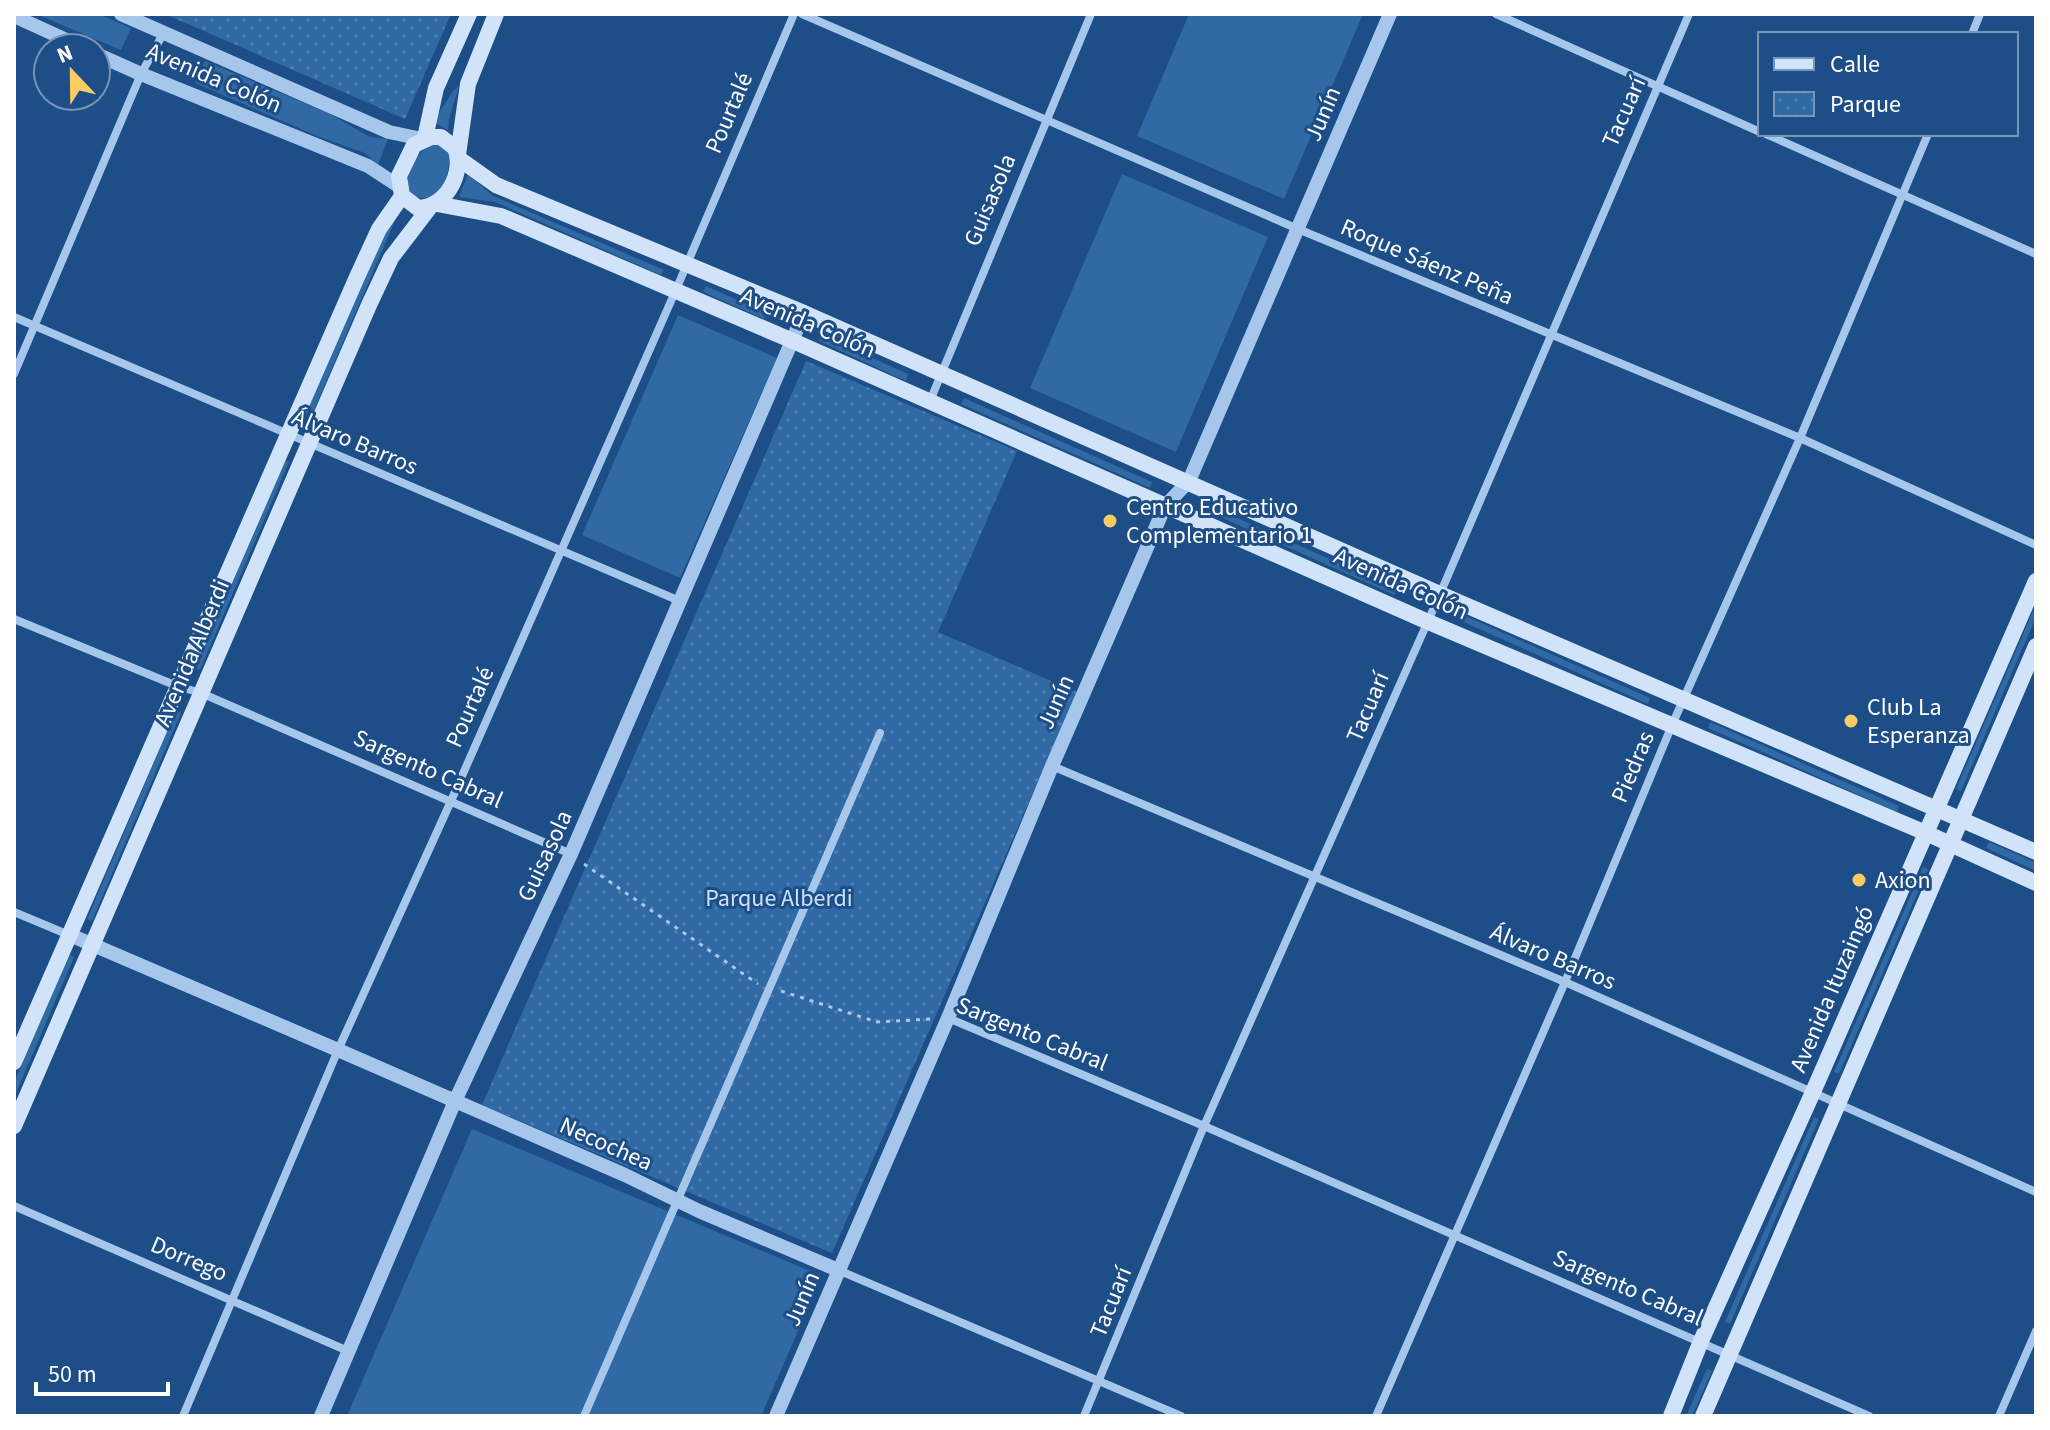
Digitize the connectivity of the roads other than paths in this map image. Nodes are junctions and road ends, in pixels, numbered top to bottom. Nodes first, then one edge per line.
1 (121, 14) edge
2 (469, 14) edge
3 (496, 14) edge
4 (794, 14) edge
5 (802, 14) edge
6 (1091, 14) edge
7 (1390, 14) edge
8 (1496, 14) edge
9 (1689, 14) edge
10 (14, 16) edge
11 (49, 32) edge
12 (164, 32) junction
13 (112, 61) edge
14 (141, 74) junction
15 (1658, 86) junction
16 (1046, 122) junction
17 (1758, 131) edge
18 (1770, 136) edge
19 (1927, 136) edge
20 (424, 138) junction
21 (458, 156) junction
22 (401, 192) junction
23 (1902, 195) junction
24 (434, 205) junction
25 (1298, 229) junction
26 (2036, 254) edge
27 (687, 263) junction
28 (675, 292) junction
29 (804, 313) junction
30 (14, 317) edge
31 (34, 326) junction
32 (1549, 335) junction
33 (793, 341) junction
34 (14, 374) edge
35 (941, 374) junction
36 (930, 402) junction
37 (287, 435) junction
38 (1800, 438) junction
39 (308, 444) junction
40 (1189, 481) junction
41 (1165, 506) junction
42 (2036, 545) edge
43 (561, 550) junction
44 (2036, 581) edge
45 (1440, 594) junction
46 (682, 602) junction
47 (14, 619) edge
48 (1426, 621) junction
49 (2036, 646) edge
50 (177, 686) junction
51 (201, 693) junction
52 (1683, 700) junction
53 (1672, 725) junction
54 (880, 733) dead end
55 (1052, 766) junction
56 (451, 801) junction
57 (1936, 809) junction
58 (1961, 819) junction
59 (1926, 833) junction
60 (1950, 844) junction
61 (2036, 852) edge
62 (571, 854) junction
63 (1315, 879) junction
64 (2036, 883) edge
65 (14, 912) edge
66 (70, 935) junction
67 (92, 945) junction
68 (1565, 982) junction
69 (948, 1018) junction
70 (338, 1050) junction
71 (14, 1062) edge
72 (1813, 1092) junction
73 (455, 1101) junction
74 (1838, 1105) junction
75 (14, 1126) edge
76 (1204, 1126) junction
77 (2036, 1192) edge
78 (677, 1201) junction
79 (14, 1206) edge
80 (1454, 1236) junction
81 (838, 1270) junction
82 (234, 1300) junction
83 (2036, 1331) edge
84 (1701, 1341) junction
85 (348, 1351) junction
86 (1728, 1355) junction
87 (1100, 1380) junction
88 (183, 1416) edge
89 (321, 1416) edge
90 (584, 1416) edge
91 (776, 1416) edge
92 (1084, 1416) edge
93 (1181, 1416) edge
94 (1376, 1416) edge
95 (1671, 1416) edge
96 (1703, 1416) edge
97 (1869, 1416) edge
98 (1999, 1416) edge

1 - 12 street, Avenida Colón
2 - 20 main road
3 - 21 main road
4 - 27 street, Pourtalé
5 - 16 street, Roque Sáenz Peña
6 - 16 street, Guisasola
7 - 25 street, Junín
8 - 15 street
9 - 15 street, Tacuarí
10 - 11 street
12 - 14 street
12 - 20 street, Avenida Colón
13 - 14 street, Avenida Colón
14 - 22 street, Avenida Colón
14 - 31 street
15 - 17 street
15 - 32 street, Tacuarí
16 - 25 street, Roque Sáenz Peña
16 - 35 street, Guisasola
18 - 23 street
19 - 23 street, Piedras
20 - 21 main road
20 - 22 main road
21 - 24 main road
21 - 27 main road, Avenida Colón
22 - 24 main road
22 - 37 main road, Avenida Alberdi
23 - 26 street
23 - 38 street, Piedras
24 - 28 main road, Avenida Colón
24 - 39 main road, Avenida Alberdi
25 - 32 street, Roque Sáenz Peña
25 - 40 street, Junín
27 - 28 street, Pourtalé
27 - 29 main road, Avenida Colón
28 - 33 main road, Avenida Colón
28 - 43 street, Pourtalé
29 - 33 street, Guisasola
29 - 35 main road, Avenida Colón
30 - 31 street, Álvaro Barros
31 - 34 street
31 - 37 street, Álvaro Barros
32 - 38 street, Roque Sáenz Peña
32 - 45 street, Tacuarí
33 - 36 main road, Avenida Colón
33 - 46 street, Guisasola
35 - 36 street, Guisasola
35 - 40 main road, Avenida Colón
36 - 41 main road, Avenida Colón
37 - 39 street, Álvaro Barros
37 - 50 main road, Avenida Alberdi
38 - 42 street, Roque Sáenz Peña
38 - 52 street, Piedras
39 - 43 street, Álvaro Barros
39 - 51 main road, Avenida Alberdi
40 - 41 street, Junín
40 - 45 main road, Avenida Colón
41 - 48 main road, Avenida Colón
41 - 55 street, Junín
43 - 46 street, Álvaro Barros
43 - 56 street, Pourtalé
44 - 57 main road, Avenida Ituzaingó
45 - 48 street, Tacuarí
45 - 52 main road, Avenida Colón
46 - 62 street, Guisasola
47 - 50 street, Sargento Cabral
48 - 53 main road, Avenida Colón
48 - 63 street, Tacuarí
49 - 58 main road
50 - 51 street, Sargento Cabral
50 - 66 main road, Avenida Alberdi
51 - 56 street, Sargento Cabral
51 - 67 main road, Avenida Alberdi
52 - 53 street, Piedras
52 - 57 main road, Avenida Colón
53 - 59 main road, Avenida Colón
53 - 68 street, Piedras
54 - 78 street
55 - 63 street, Álvaro Barros
55 - 69 street, Junín
56 - 62 street, Sargento Cabral
56 - 70 street, Pourtalé
57 - 58 main road, Avenida Colón
57 - 59 main road, Avenida Ituzaingó
58 - 60 main road
58 - 61 main road, Avenida Colón
59 - 60 main road, Avenida Colón
59 - 72 main road, Avenida Ituzaingó
60 - 64 main road, Avenida Colón
60 - 74 main road
62 - 73 street, Guisasola
63 - 68 street, Álvaro Barros
63 - 76 street, Tacuarí
65 - 66 street, Necochea
66 - 67 street, Necochea
66 - 71 main road, Avenida Alberdi
67 - 70 street, Necochea
67 - 75 main road, Avenida Alberdi
68 - 72 street, Álvaro Barros
68 - 80 street, Piedras
69 - 76 street, Sargento Cabral
69 - 81 street, Junín
70 - 73 street, Necochea
70 - 82 street, Pourtalé
72 - 74 street, Álvaro Barros
72 - 84 main road, Avenida Ituzaingó
73 - 78 street, Necochea
73 - 85 street, Guisasola
74 - 77 street, Álvaro Barros
74 - 86 main road
76 - 80 street, Sargento Cabral
76 - 87 street, Tacuarí
78 - 81 street, Necochea
78 - 90 street
79 - 82 street, Dorrego
80 - 84 street, Sargento Cabral
80 - 94 street, Piedras
81 - 87 street, Necochea
81 - 91 street, Junín
82 - 85 street, Dorrego
82 - 88 street, Pourtalé
83 - 98 street
84 - 86 street, Sargento Cabral
84 - 95 main road, Avenida Ituzaingó
85 - 89 street, Guisasola
86 - 96 main road
86 - 97 street, Sargento Cabral
87 - 92 street, Tacuarí
87 - 93 street, Necochea

